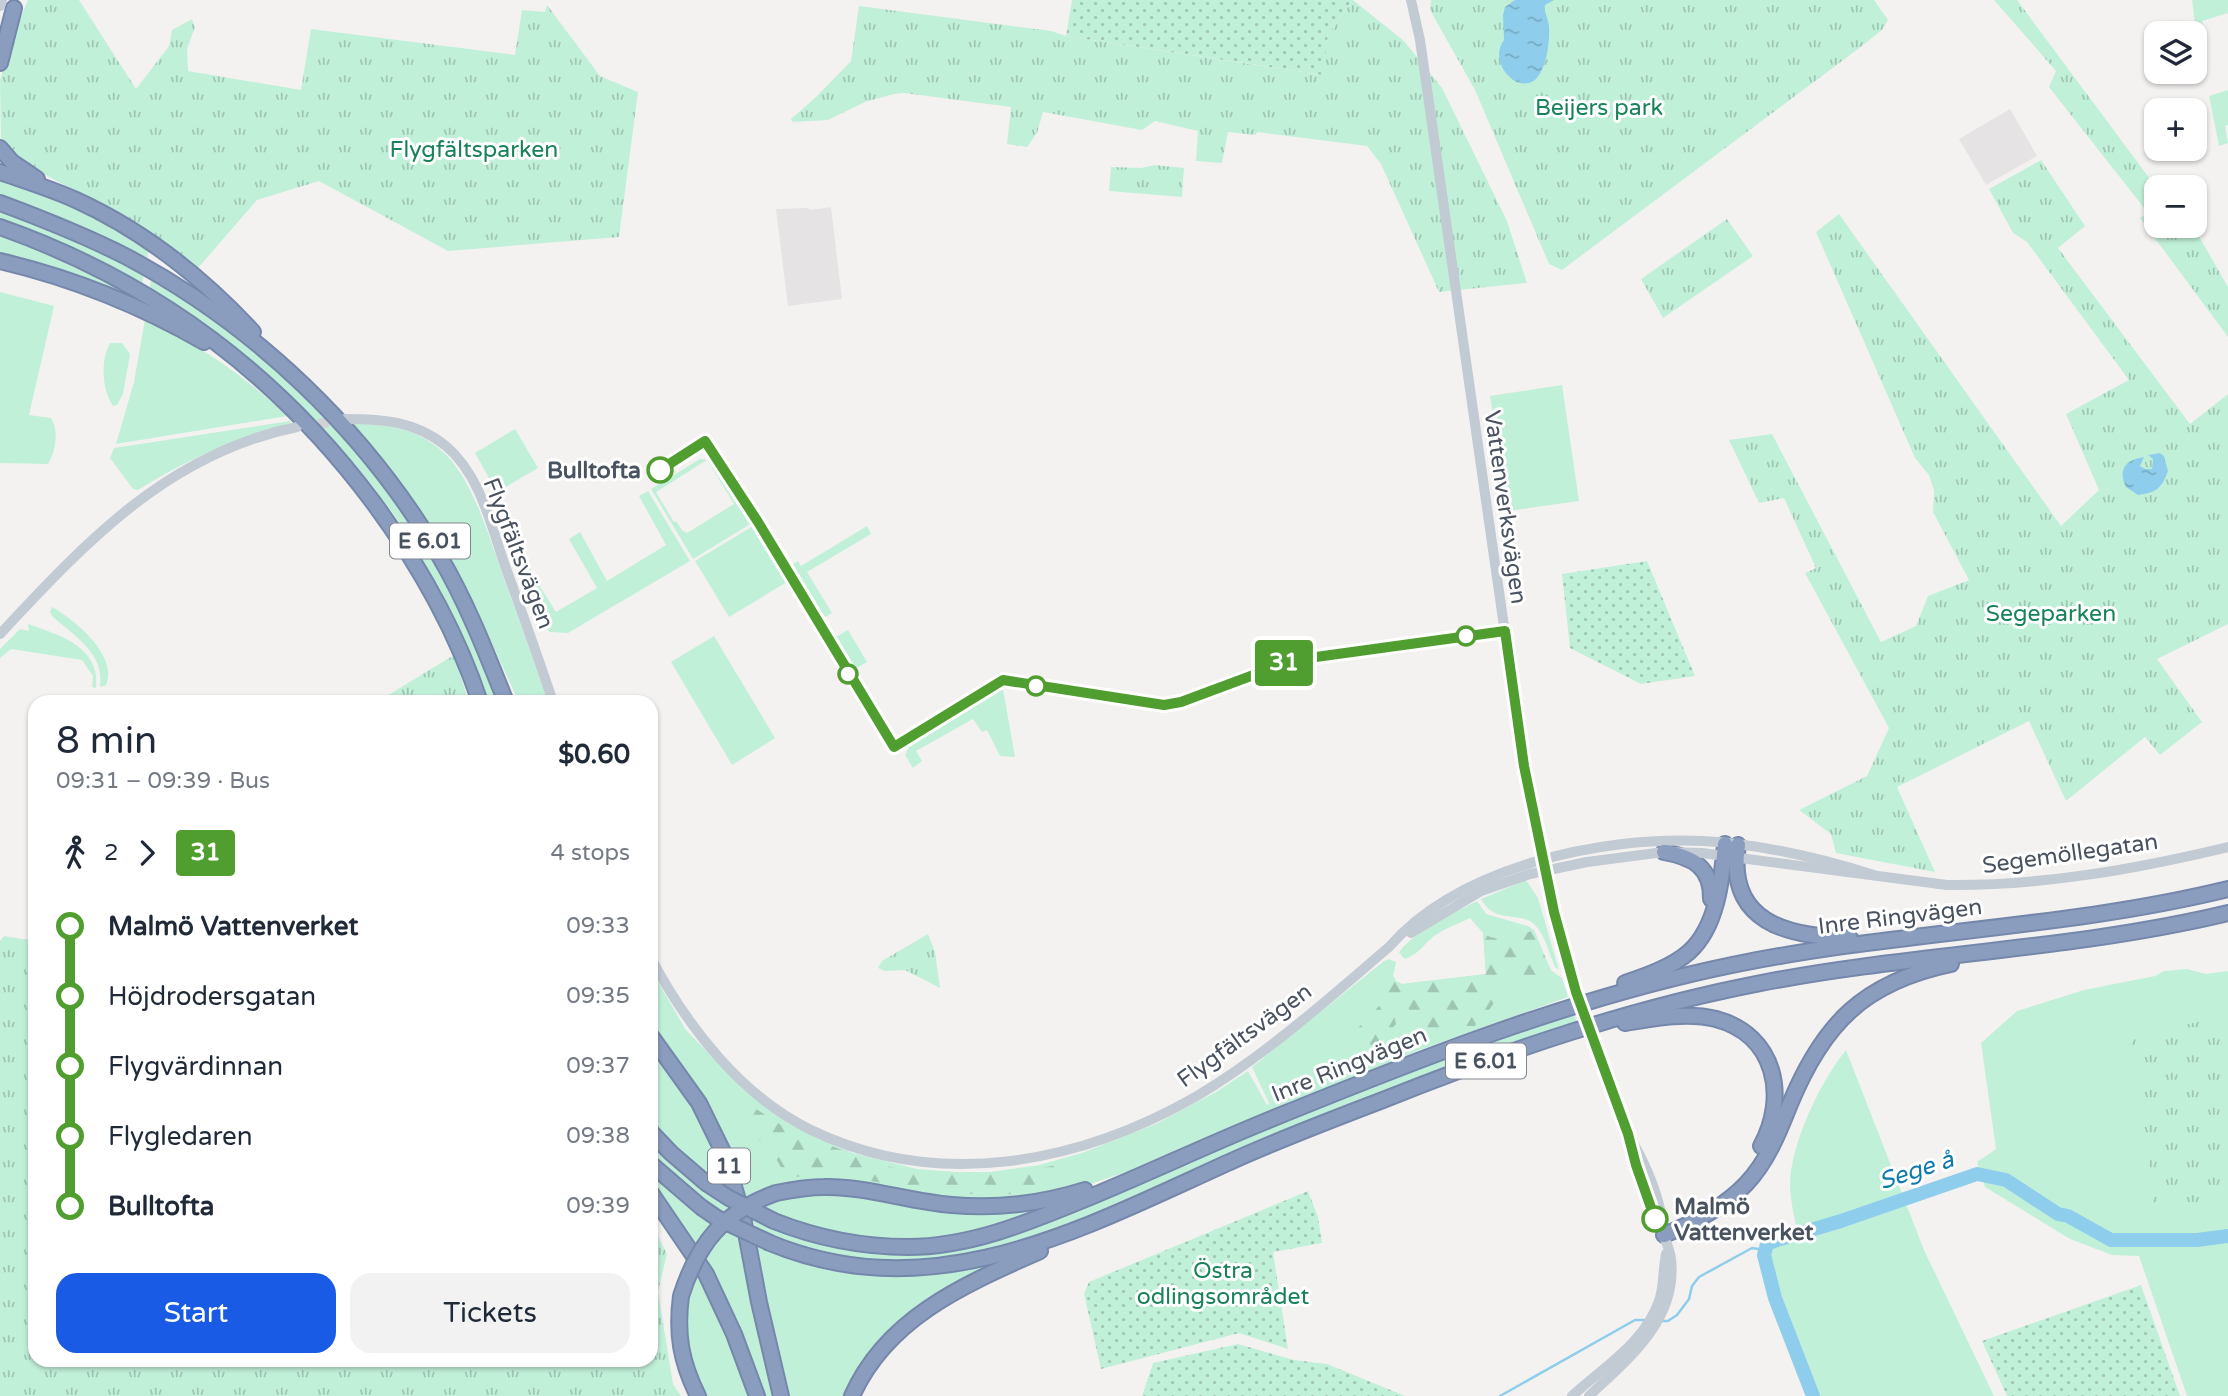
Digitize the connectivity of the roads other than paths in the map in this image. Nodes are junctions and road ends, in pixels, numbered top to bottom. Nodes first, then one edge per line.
1 (1411, 0) edge
2 (8, 4) edge
3 (0, 48) edge
4 (0, 63) edge
5 (0, 148) edge
6 (0, 173) edge
7 (62, 194) junction
8 (0, 203) edge
9 (1, 227) edge
10 (0, 261) edge
11 (40, 271) junction
12 (0, 272) edge
13 (265, 351) junction
14 (274, 390) junction
15 (345, 419) tunnel mouth
16 (297, 427) tunnel mouth
17 (0, 634) edge
18 (477, 695) edge
19 (503, 695) edge
20 (551, 695) edge
21 (2228, 847) edge
22 (1731, 851) junction
23 (1664, 852) junction
24 (1542, 859) junction
25 (1545, 871) junction
26 (2228, 889) edge
27 (2228, 913) edge
28 (1710, 918) junction
29 (1931, 935) junction
30 (2118, 936) junction
31 (1389, 947) junction
32 (658, 971) edge
33 (658, 1046) edge
34 (1528, 1046) junction
35 (1443, 1051) junction
36 (658, 1139) edge
37 (1173, 1161) junction
38 (658, 1170) edge
39 (1153, 1197) junction
40 (658, 1203) edge
41 (1664, 1237) junction
42 (1653, 1322) junction
43 (698, 1396) edge
44 (757, 1396) edge
45 (781, 1396) edge
46 (852, 1396) edge
47 (1572, 1396) edge
48 (1589, 1396) edge

1 - 24 street, Vattenverksvägen
2 - 3 main road
2 - 4 highway
5 - 7 highway
6 - 7 highway
7 - 13 highway
8 - 13 highway, E 6.01
9 - 14 highway, E 6.01
10 - 11 highway
11 - 12 highway
11 - 14 highway
13 - 19 highway, E 6.01
14 - 18 highway, E 6.01
15 - 20 street, Flygfältsvägen
16 - 17 street
21 - 22 street, Segemöllegatan
22 - 23 street, Segemöllegatan
22 - 24 street, Segemöllegatan
22 - 28 highway
22 - 29 highway
23 - 25 street, Segemöllegatan
23 - 28 highway
24 - 25 street, Vattenverksvägen
24 - 31 street, Flygfältsvägen
25 - 31 street, Flygfältsvägen
25 - 41 street, Vattenverksvägen, bridge
26 - 29 highway, Inre Ringvägen / E 6.01
27 - 30 highway, Inre Ringvägen / E 6.01
28 - 35 highway
29 - 35 highway, Inre Ringvägen / E 6.01
30 - 34 highway, Inre Ringvägen / E 6.01
30 - 41 highway
31 - 32 street, Flygfältsvägen
33 - 45 highway, 11
34 - 39 highway, Inre Ringvägen / E 6.01
34 - 41 highway
35 - 37 highway, Inre Ringvägen / E 6.01
36 - 37 highway, Inre Ringvägen / E 6.01, bridge
37 - 43 highway, bridge
38 - 39 highway, Inre Ringvägen / E 6.01, bridge
39 - 46 highway
40 - 44 highway
41 - 42 street
42 - 47 street
42 - 48 street

